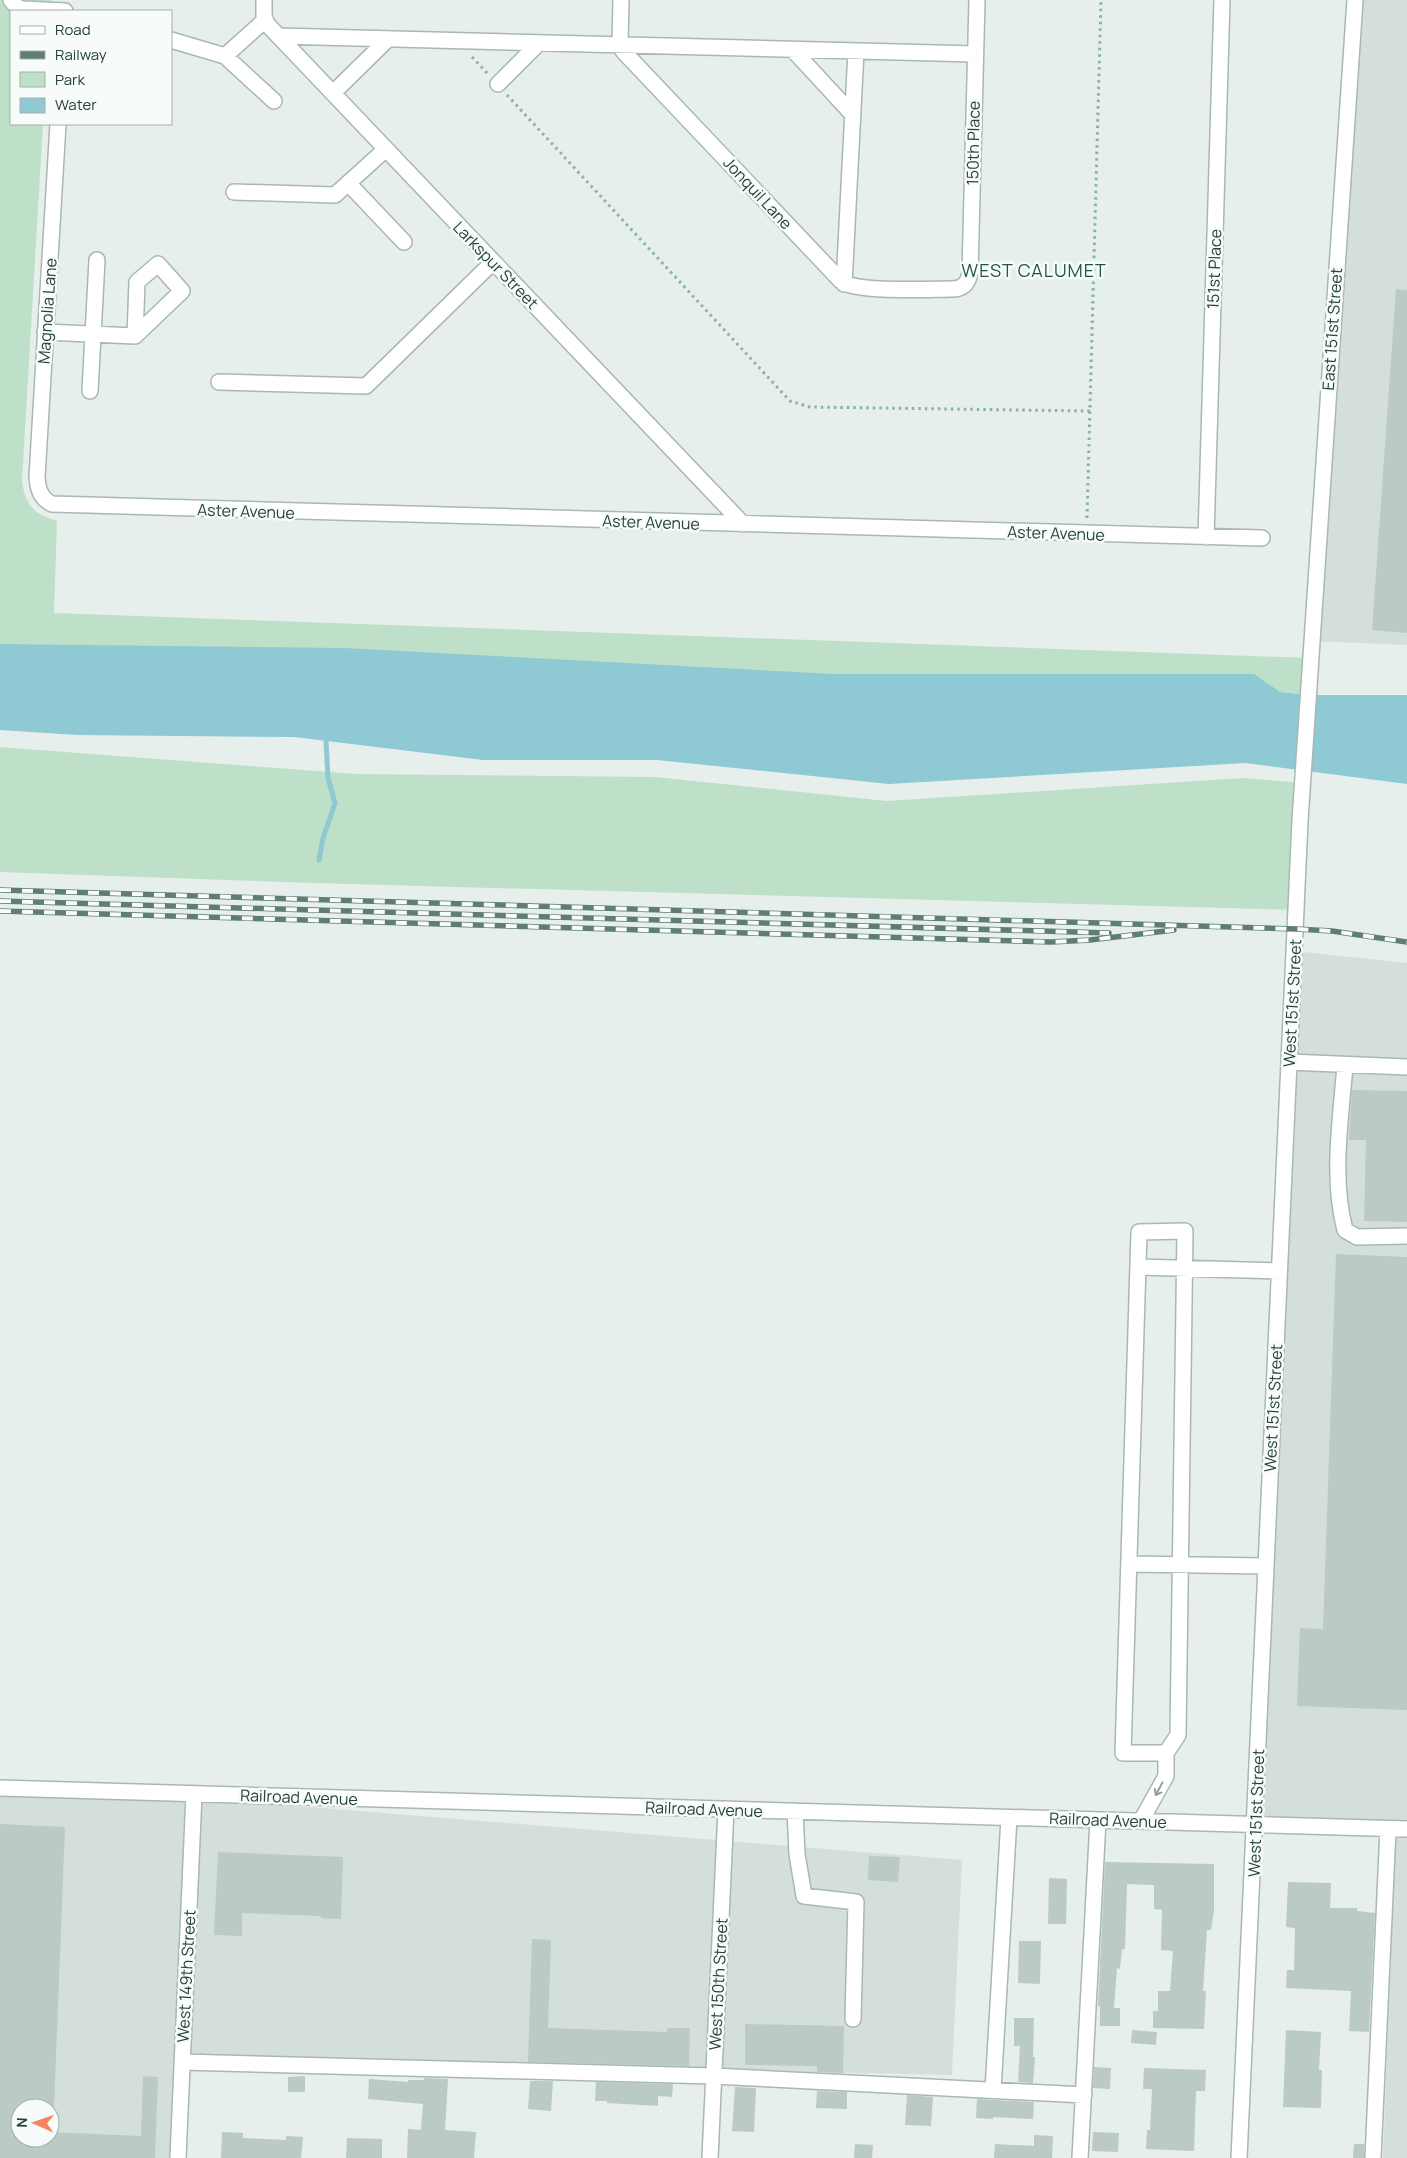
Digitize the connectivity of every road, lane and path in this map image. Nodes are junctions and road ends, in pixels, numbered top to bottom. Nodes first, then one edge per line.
1 (11, 0) edge
2 (264, 0) edge
3 (620, 0) edge
4 (977, 0) edge
5 (1101, 0) edge
6 (1222, 0) edge
7 (1355, 0) edge
8 (44, 10) edge
9 (265, 20) junction
10 (279, 36) junction
11 (388, 39) junction
12 (172, 40) edge
13 (458, 42) junction
14 (539, 43) junction
15 (620, 45) junction
16 (793, 50) junction
17 (856, 51) junction
18 (975, 54) junction
19 (225, 56) junction
20 (498, 84) junction
21 (332, 93) junction
22 (274, 101) dead end
23 (853, 115) junction
24 (58, 125) edge
25 (386, 148) junction
26 (348, 183) junction
27 (234, 192) dead end
28 (404, 242) dead end
29 (97, 260) dead end
30 (493, 262) junction
31 (844, 284) junction
32 (46, 332) junction
33 (93, 334) junction
34 (135, 336) dead end
35 (219, 382) dead end
36 (90, 391) dead end
37 (1090, 410) junction
38 (42, 497) joint
39 (743, 524) junction
40 (1087, 534) junction
41 (1206, 537) junction
42 (1262, 538) dead end
43 (1310, 658) joint
44 (1289, 1062) junction
45 (1345, 1064) junction
46 (1407, 1067) edge
47 (1407, 1236) edge
48 (1138, 1267) junction
49 (1184, 1268) junction
50 (1279, 1271) junction
51 (1129, 1564) junction
52 (1180, 1564) junction
53 (1266, 1566) junction
54 (1166, 1753) junction
55 (0, 1788) edge
56 (194, 1794) junction
57 (726, 1809) junction
58 (795, 1811) junction
59 (1009, 1818) junction
60 (1098, 1820) junction
61 (1141, 1821) junction
62 (1255, 1825) junction
63 (1388, 1829) junction
64 (1407, 1830) edge
65 (853, 2019) dead end
66 (182, 2062) junction
67 (714, 2076) junction
68 (992, 2090) junction
69 (1084, 2095) junction
70 (178, 2158) edge
71 (710, 2158) edge
72 (1080, 2158) edge
73 (1239, 2158) edge
74 (1373, 2158) edge

1 - 8 street
2 - 9 street
3 - 15 street
4 - 18 street, 150th Place
5 - 37 path
6 - 41 street, 151st Place
7 - 43 street, East 151st Street
9 - 10 street, Larkspur Street
9 - 19 street
10 - 11 street
10 - 21 street, Larkspur Street
11 - 13 street
11 - 21 street
12 - 19 street
13 - 14 street
13 - 20 path
14 - 15 street
14 - 20 street
15 - 16 street
15 - 31 street, Jonquil Lane
16 - 17 street
16 - 23 street
17 - 18 street
17 - 23 street
18 - 31 street, 150th Place
19 - 22 street
20 - 37 path
21 - 25 street, Larkspur Street
23 - 31 street
24 - 32 street, Magnolia Lane
25 - 26 street
25 - 30 street, Larkspur Street
26 - 27 street
26 - 28 street
29 - 33 street
30 - 35 street
30 - 39 street, Larkspur Street
32 - 33 street
32 - 38 street, Magnolia Lane
33 - 34 street
33 - 36 street
37 - 40 path
38 - 39 street, Aster Avenue
39 - 40 street, Aster Avenue
40 - 41 street, Aster Avenue
41 - 42 street, Aster Avenue
43 - 44 street, West 151st Street
44 - 45 street
44 - 50 street, West 151st Street
45 - 46 street
45 - 47 street
48 - 49 street
48 - 49 street
48 - 51 street
49 - 50 street
49 - 52 street
50 - 53 street, West 151st Street
51 - 52 street
51 - 54 street
52 - 53 street
52 - 54 street
53 - 62 street, West 151st Street
54 -> 61 street
55 - 56 street, Railroad Avenue
56 - 57 street, Railroad Avenue
56 - 66 street, West 149th Street
57 - 58 street, Railroad Avenue
57 - 67 street, West 150th Street
58 - 59 street, Railroad Avenue
58 - 65 street
59 - 60 street, Railroad Avenue
59 - 68 street
60 - 61 street, Railroad Avenue
60 - 69 street
61 - 62 street, Railroad Avenue
62 - 63 street, Railroad Avenue
62 - 73 street, West 151st Street
63 - 64 street, Railroad Avenue
63 - 74 street
66 - 67 street
66 - 70 street, West 149th Street
67 - 68 street
67 - 71 street, West 150th Street
68 - 69 street
69 - 72 street

